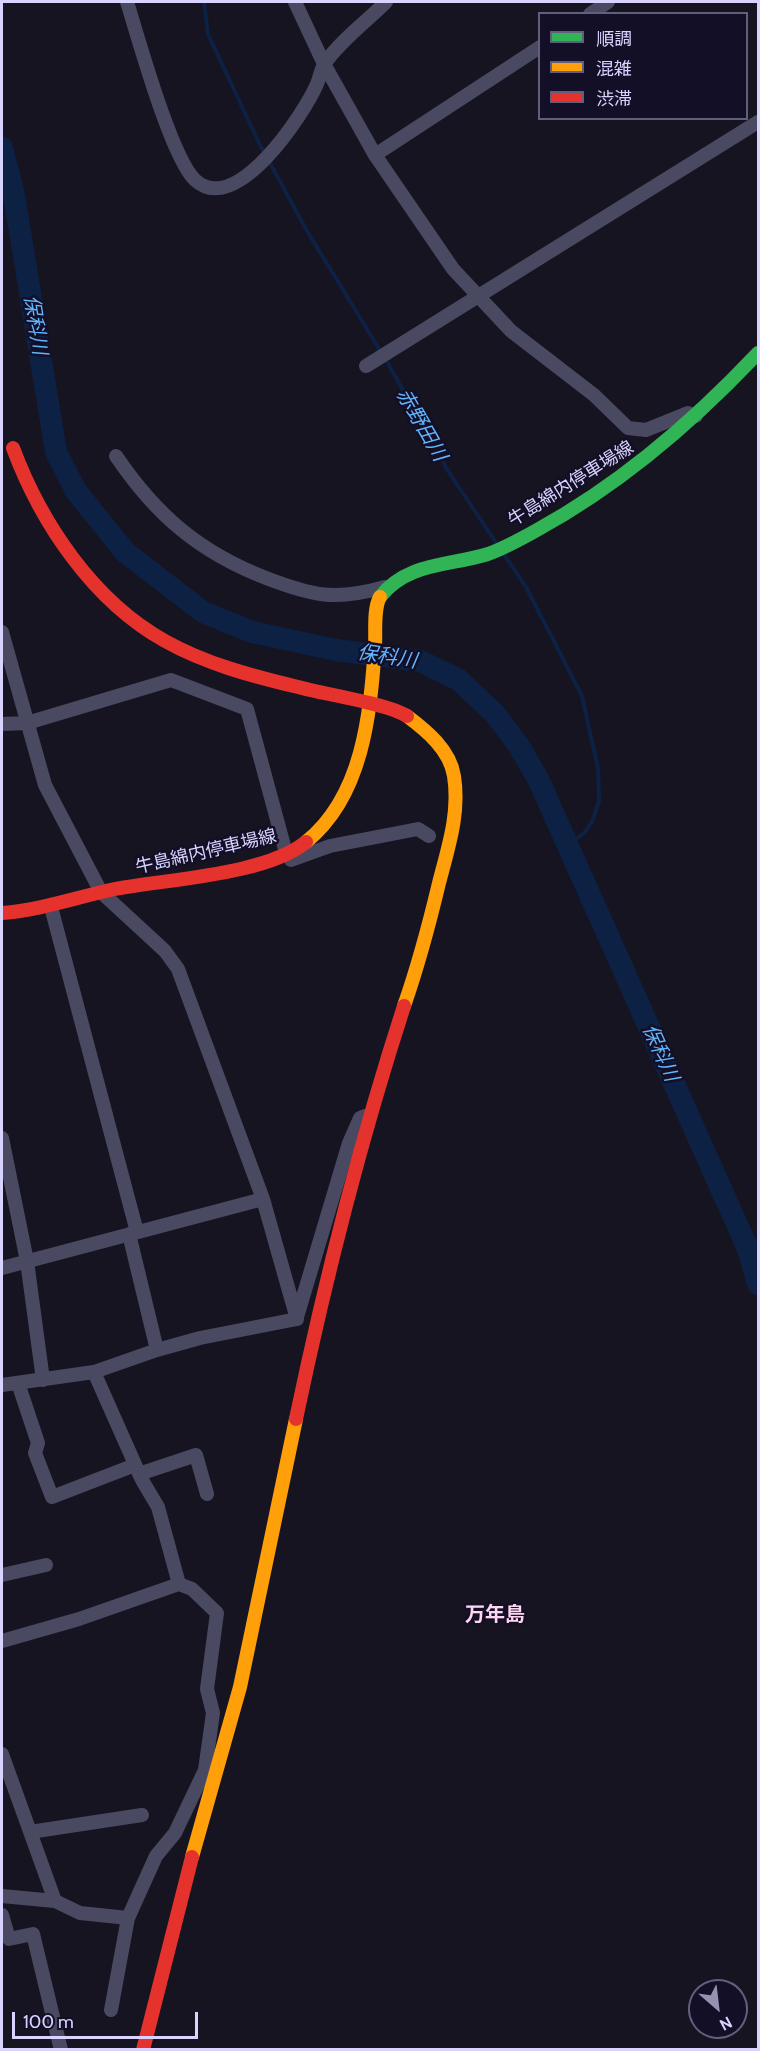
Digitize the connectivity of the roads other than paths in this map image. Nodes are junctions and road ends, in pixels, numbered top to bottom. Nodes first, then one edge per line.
1 (128, 2) edge
2 (295, 2) edge
3 (386, 2) edge
4 (608, 2) edge
5 (593, 12) edge
6 (538, 48) edge
7 (324, 64) junction
8 (759, 122) edge
9 (375, 155) junction
10 (479, 297) junction
11 (759, 353) edge
12 (366, 366) dead end
13 (696, 416) junction
14 (13, 448) dead end
15 (116, 456) dead end
16 (385, 587) junction
17 (2, 632) edge
18 (370, 705) junction
19 (27, 723) junction
20 (2, 724) edge
21 (429, 836) dead end
22 (286, 853) junction
23 (246, 865) junction
24 (101, 892) junction
25 (51, 907) junction
26 (2, 913) edge
27 (369, 1114) junction
28 (2, 1138) edge
29 (263, 1199) junction
30 (133, 1233) junction
31 (27, 1261) junction
32 (2, 1268) edge
33 (297, 1319) junction
34 (157, 1350) junction
35 (94, 1372) junction
36 (43, 1380) junction
37 (18, 1383) junction
38 (2, 1385) edge
39 (137, 1469) junction
40 (207, 1494) dead end
41 (46, 1565) dead end
42 (2, 1575) edge
43 (179, 1584) junction
44 (2, 1641) edge
45 (2, 1754) edge
46 (210, 1771) junction
47 (142, 1815) dead end
48 (30, 1832) junction
49 (2, 1896) edge
50 (55, 1901) junction
51 (2, 1915) edge
52 (128, 1918) junction
53 (111, 2010) dead end
54 (61, 2049) edge
55 (143, 2049) edge

1 - 7 street
2 - 7 street
3 - 7 street
4 - 5 street
6 - 9 street
7 - 9 street
8 - 10 street
9 - 10 street
10 - 12 street
10 - 13 street
11 - 13 street, 牛島綿内停車場線
13 - 16 street, 牛島綿内停車場線
14 - 18 street
15 - 16 street
16 - 18 street, 牛島綿内停車場線
17 - 19 street
18 - 22 street, 牛島綿内停車場線
18 - 27 street
19 - 20 street
19 - 22 street
19 - 24 street
21 - 23 street
22 - 23 street, 牛島綿内停車場線
23 - 24 street, 牛島綿内停車場線
24 - 25 street, 牛島綿内停車場線
24 - 29 street
25 - 26 street, 牛島綿内停車場線
25 - 30 street
27 - 33 street
27 - 46 street
28 - 31 street
29 - 30 street
29 - 33 street
30 - 31 street
30 - 34 street
31 - 32 street
31 - 36 street
33 - 34 street
34 - 35 street
35 - 36 street
35 - 39 street
36 - 37 street
37 - 38 street
37 - 39 street
39 - 40 street
39 - 43 street
41 - 42 street
43 - 44 street
43 - 46 street
45 - 48 street
46 - 52 street
46 - 55 street
47 - 48 street
48 - 50 street
49 - 50 street
50 - 52 street
51 - 54 street
52 - 53 street

